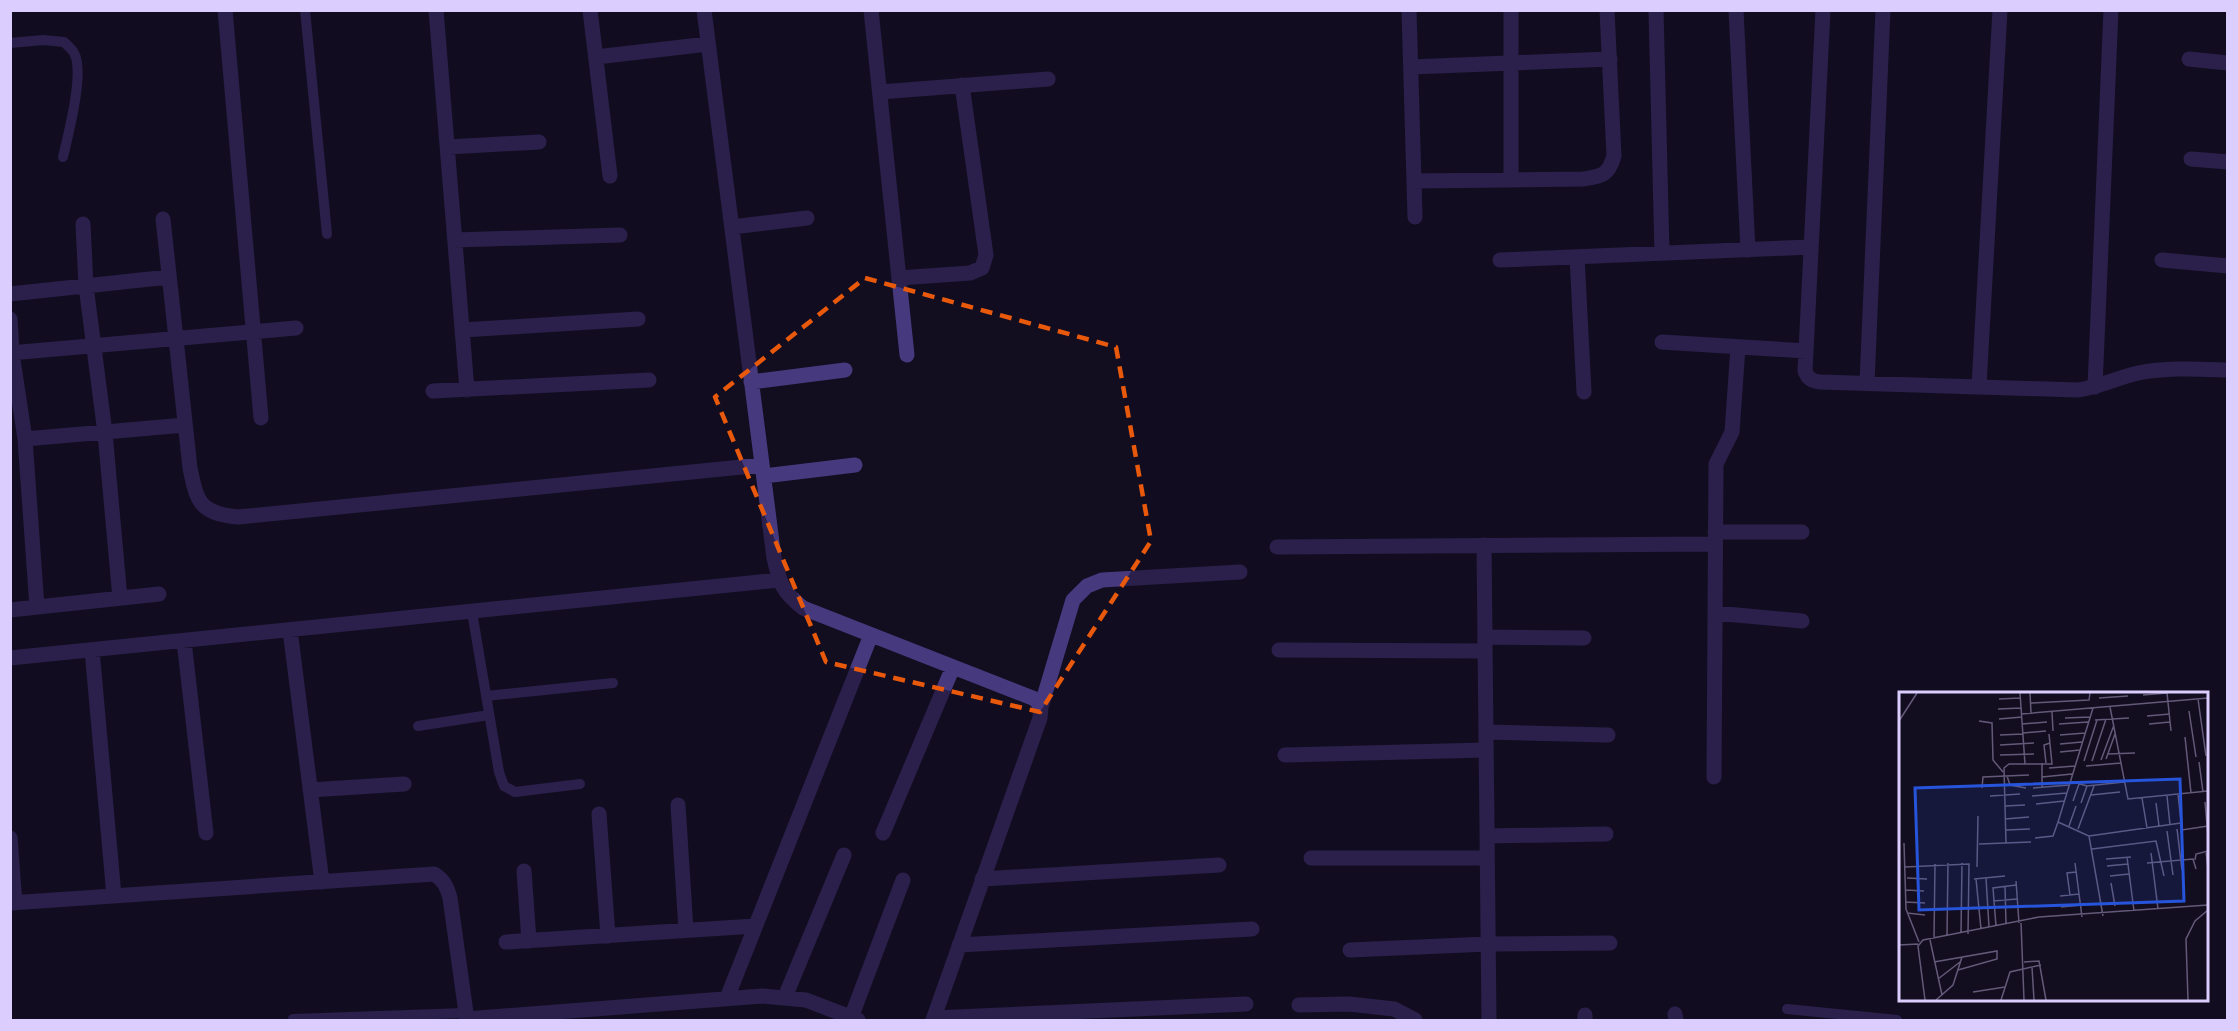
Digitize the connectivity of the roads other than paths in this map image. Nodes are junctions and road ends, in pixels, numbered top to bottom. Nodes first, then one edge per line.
1 (225, 10) edge
2 (305, 10) edge
3 (436, 10) edge
4 (590, 10) edge
5 (704, 10) edge
6 (871, 10) edge
7 (1409, 10) edge
8 (1510, 10) edge
9 (1607, 10) edge
10 (1656, 10) edge
11 (1736, 10) edge
12 (1823, 10) edge
13 (1883, 10) edge
14 (2000, 10) edge
15 (2111, 10) edge
16 (10, 43) edge
17 (708, 44) junction
18 (596, 57) junction
19 (1610, 59) junction
20 (2189, 59) dead end
21 (1510, 63) junction
22 (2228, 63) edge
23 (1411, 68) junction
24 (1048, 79) dead end
25 (962, 85) junction
26 (880, 92) junction
27 (539, 142) dead end
28 (448, 147) junction
29 (63, 157) dead end
30 (2191, 159) dead end
31 (2228, 162) edge
32 (610, 176) dead end
33 (1414, 180) junction
34 (1511, 180) junction
35 (1414, 217) dead end
36 (807, 218) dead end
37 (163, 219) dead end
38 (82, 224) dead end
39 (732, 227) junction
40 (327, 234) dead end
41 (620, 235) dead end
42 (455, 240) junction
43 (1811, 247) junction
44 (1748, 250) junction
45 (1662, 253) junction
46 (1577, 257) junction
47 (1500, 260) dead end
48 (2162, 260) dead end
49 (2228, 266) edge
50 (169, 277) junction
51 (899, 278) junction
52 (86, 286) junction
53 (10, 294) edge
54 (10, 319) edge
55 (638, 319) dead end
56 (297, 328) dead end
57 (463, 330) junction
58 (252, 332) junction
59 (176, 339) junction
60 (1662, 342) dead end
61 (95, 346) junction
62 (1738, 347) junction
63 (1806, 351) junction
64 (11, 353) edge
65 (908, 355) dead end
66 (846, 370) dead end
67 (2228, 370) edge
68 (649, 380) dead end
69 (752, 382) junction
70 (1867, 383) junction
71 (1979, 387) junction
72 (2095, 387) junction
73 (467, 390) junction
74 (433, 391) dead end
75 (1584, 392) dead end
76 (261, 418) dead end
77 (185, 425) junction
78 (105, 433) junction
79 (25, 439) junction
80 (855, 465) dead end
81 (763, 470) junction
82 (1802, 532) dead end
83 (1715, 538) junction
84 (1484, 545) junction
85 (1277, 547) dead end
86 (1240, 572) dead end
87 (779, 580) junction
88 (159, 594) dead end
89 (120, 598) junction
90 (38, 607) junction
91 (10, 610) edge
92 (472, 612) junction
93 (1715, 613) junction
94 (1802, 621) dead end
95 (290, 630) junction
96 (871, 635) junction
97 (1584, 638) dead end
98 (184, 641) junction
99 (1485, 644) junction
100 (92, 650) junction
101 (1279, 650) dead end
102 (10, 658) edge
103 (952, 668) junction
104 (614, 683) dead end
105 (486, 696) junction
106 (1041, 707) junction
107 (489, 715) junction
108 (418, 726) dead end
109 (1486, 732) junction
110 (1608, 735) dead end
111 (1486, 750) junction
112 (1285, 755) dead end
113 (1714, 777) dead end
114 (404, 784) dead end
115 (580, 784) dead end
116 (310, 790) junction
117 (678, 805) dead end
118 (599, 814) dead end
119 (206, 833) dead end
120 (883, 833) dead end
121 (1606, 834) dead end
122 (1487, 836) junction
123 (10, 838) edge
124 (844, 855) dead end
125 (1311, 858) dead end
126 (1487, 858) junction
127 (1219, 865) dead end
128 (524, 871) dead end
129 (982, 879) junction
130 (903, 880) dead end
131 (322, 882) junction
132 (114, 896) junction
133 (13, 903) edge
134 (755, 926) junction
135 (1252, 929) dead end
136 (686, 930) junction
137 (608, 936) junction
138 (529, 941) junction
139 (506, 942) dead end
140 (1610, 943) dead end
141 (1488, 944) junction
142 (959, 945) junction
143 (1350, 950) dead end
144 (785, 997) junction
145 (727, 998) junction
146 (1246, 1004) dead end
147 (1299, 1005) dead end
148 (1787, 1009) dead end
149 (1162, 1014) edge
150 (466, 1018) edge
151 (293, 1019) edge
152 (855, 1019) edge
153 (934, 1019) edge
154 (1415, 1020) edge
155 (1489, 1020) edge
156 (1897, 1020) edge

1 - 58 street
2 - 40 lane
3 - 28 street
4 - 18 street
5 - 17 street
6 - 26 street
7 - 23 street
8 - 21 street
9 - 19 street
10 - 45 street
11 - 44 street
12 - 43 street
13 - 70 street
14 - 71 street
15 - 72 street
16 - 29 lane
17 - 18 street
17 - 39 street
18 - 32 street
19 - 21 street
19 - 34 street
20 - 22 street
21 - 23 street
21 - 34 street
23 - 33 street
24 - 25 street
25 - 26 street
25 - 51 street
26 - 51 street
27 - 28 street
28 - 42 street
30 - 31 street
33 - 34 street
33 - 35 street
36 - 39 street
37 - 50 street
38 - 52 street
39 - 69 street
41 - 42 street
42 - 57 street
43 - 44 street
43 - 63 street
44 - 45 street
45 - 46 street
46 - 47 street
46 - 75 street
48 - 49 street
50 - 52 street
50 - 59 street
51 - 65 street
52 - 53 street
52 - 61 street
54 - 64 street
55 - 57 street
56 - 58 street
57 - 73 street
58 - 59 street
58 - 76 street
59 - 61 street
59 - 77 street
60 - 62 street
61 - 64 street
61 - 78 street
62 - 63 street
62 - 83 street
63 - 70 street
64 - 79 street
66 - 69 street
67 - 72 street
68 - 73 street
69 - 81 street
70 - 71 street
71 - 72 street
73 - 74 street
77 - 78 street
77 - 81 street
78 - 79 street
78 - 89 street
79 - 90 street
80 - 81 street
81 - 87 street
82 - 83 street
83 - 84 street
83 - 93 street
84 - 85 street
84 - 99 street
86 - 106 street
87 - 92 street
87 - 96 street
88 - 89 street
89 - 90 street
90 - 91 street
92 - 95 street
92 - 105 lane
93 - 94 street
93 - 113 street
95 - 98 street
95 - 116 street
96 - 103 street
96 - 134 street
97 - 99 street
98 - 100 street
98 - 119 street
99 - 101 street
99 - 109 street
100 - 102 street
100 - 132 street
103 - 106 street
103 - 120 street
104 - 105 lane
105 - 107 lane
106 - 129 street
107 - 108 lane
107 - 115 lane
109 - 110 street
109 - 111 street
111 - 112 street
111 - 122 street
114 - 116 street
116 - 131 street
117 - 136 street
118 - 137 street
121 - 122 street
122 - 126 street
123 - 133 street
124 - 144 street
125 - 126 street
126 - 141 street
127 - 129 street
128 - 138 street
129 - 142 street
130 - 152 street
131 - 132 street
131 - 150 street
132 - 133 street
134 - 136 street
134 - 145 street
135 - 142 street
136 - 137 street
137 - 138 street
138 - 139 street
140 - 141 street
141 - 143 street
141 - 155 street
142 - 153 street
144 - 145 street
144 - 152 street
145 - 150 street
146 - 149 street
147 - 154 street
148 - 156 lane
149 - 153 street
150 - 151 lane

